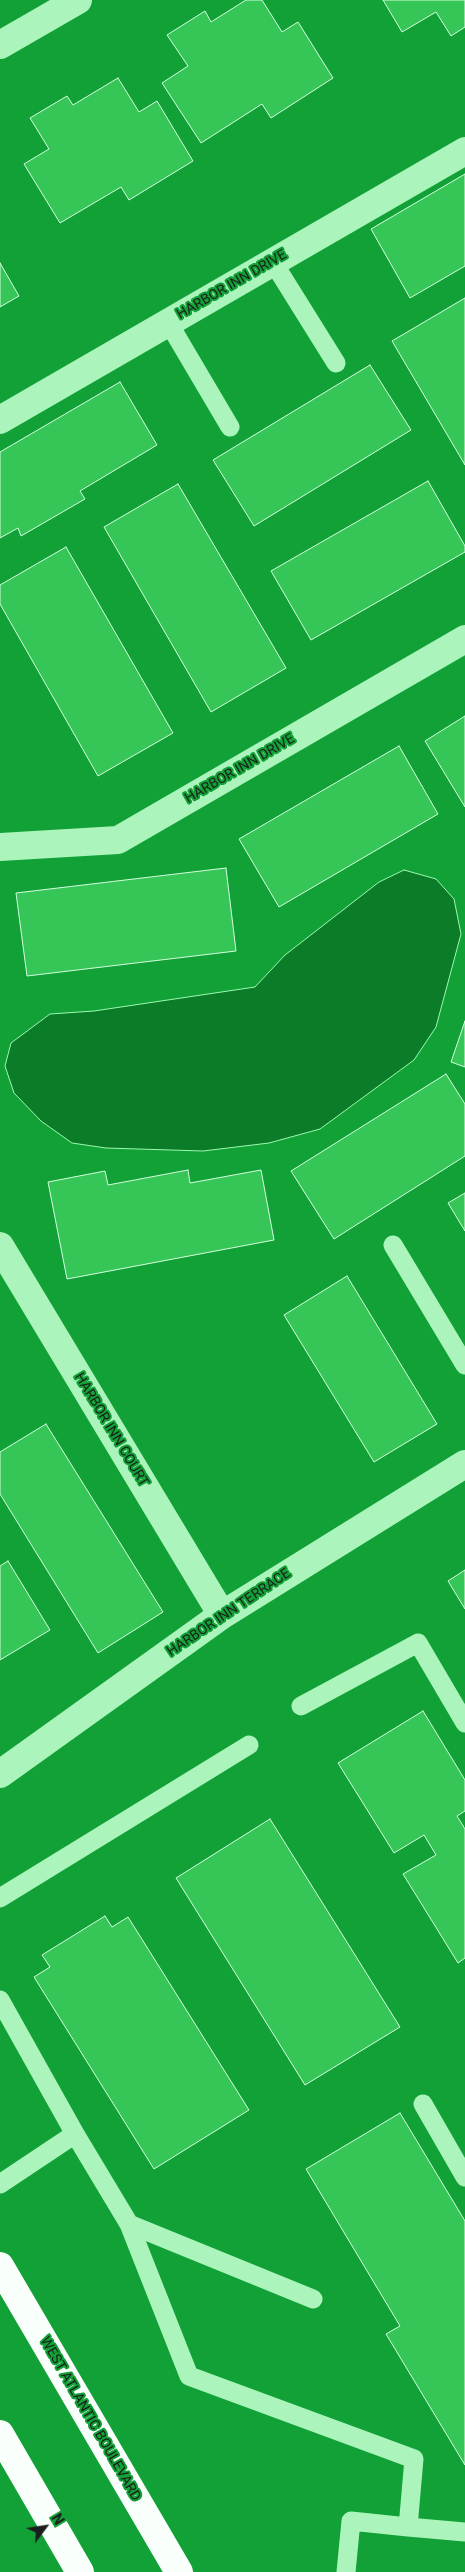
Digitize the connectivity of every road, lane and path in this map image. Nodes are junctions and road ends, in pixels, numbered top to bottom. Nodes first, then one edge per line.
1 (78, 0) edge
2 (0, 45) edge
3 (465, 151) edge
4 (273, 262) junction
5 (168, 322) junction
6 (336, 363) dead end
7 (0, 420) edge
8 (230, 427) dead end
9 (465, 639) edge
10 (0, 847) edge
11 (393, 1245) dead end
12 (0, 1246) edge
13 (465, 1365) edge
14 (465, 1464) edge
15 (222, 1615) junction
16 (301, 1706) dead end
17 (465, 1723) edge
18 (249, 1745) dead end
19 (0, 1774) edge
20 (0, 1898) edge
21 (0, 2000) edge
22 (423, 2104) dead end
23 (75, 2134) junction
24 (465, 2177) edge
25 (0, 2184) edge
26 (129, 2224) junction
27 (0, 2266) edge
28 (313, 2298) dead end
29 (0, 2434) edge
30 (408, 2527) junction
31 (465, 2532) edge
32 (80, 2572) edge
33 (180, 2572) edge
34 (346, 2572) edge

1 - 2 street
3 - 4 street, HARBOR INN DRIVE
4 - 5 street, HARBOR INN DRIVE
4 - 6 lane
5 - 7 street, HARBOR INN DRIVE
5 - 8 lane
9 - 10 street, HARBOR INN DRIVE
11 - 13 lane
12 - 15 street, HARBOR INN COURT
14 - 15 street, HARBOR INN TERRACE
15 - 19 street, HARBOR INN TERRACE
16 - 17 lane
18 - 20 lane
21 - 23 lane
22 - 24 lane
23 - 25 lane
23 - 26 lane
26 - 28 lane
26 - 30 lane
27 - 33 main road, WEST ATLANTIC BOULEVARD
29 - 32 main road
30 - 31 lane
30 - 34 lane

